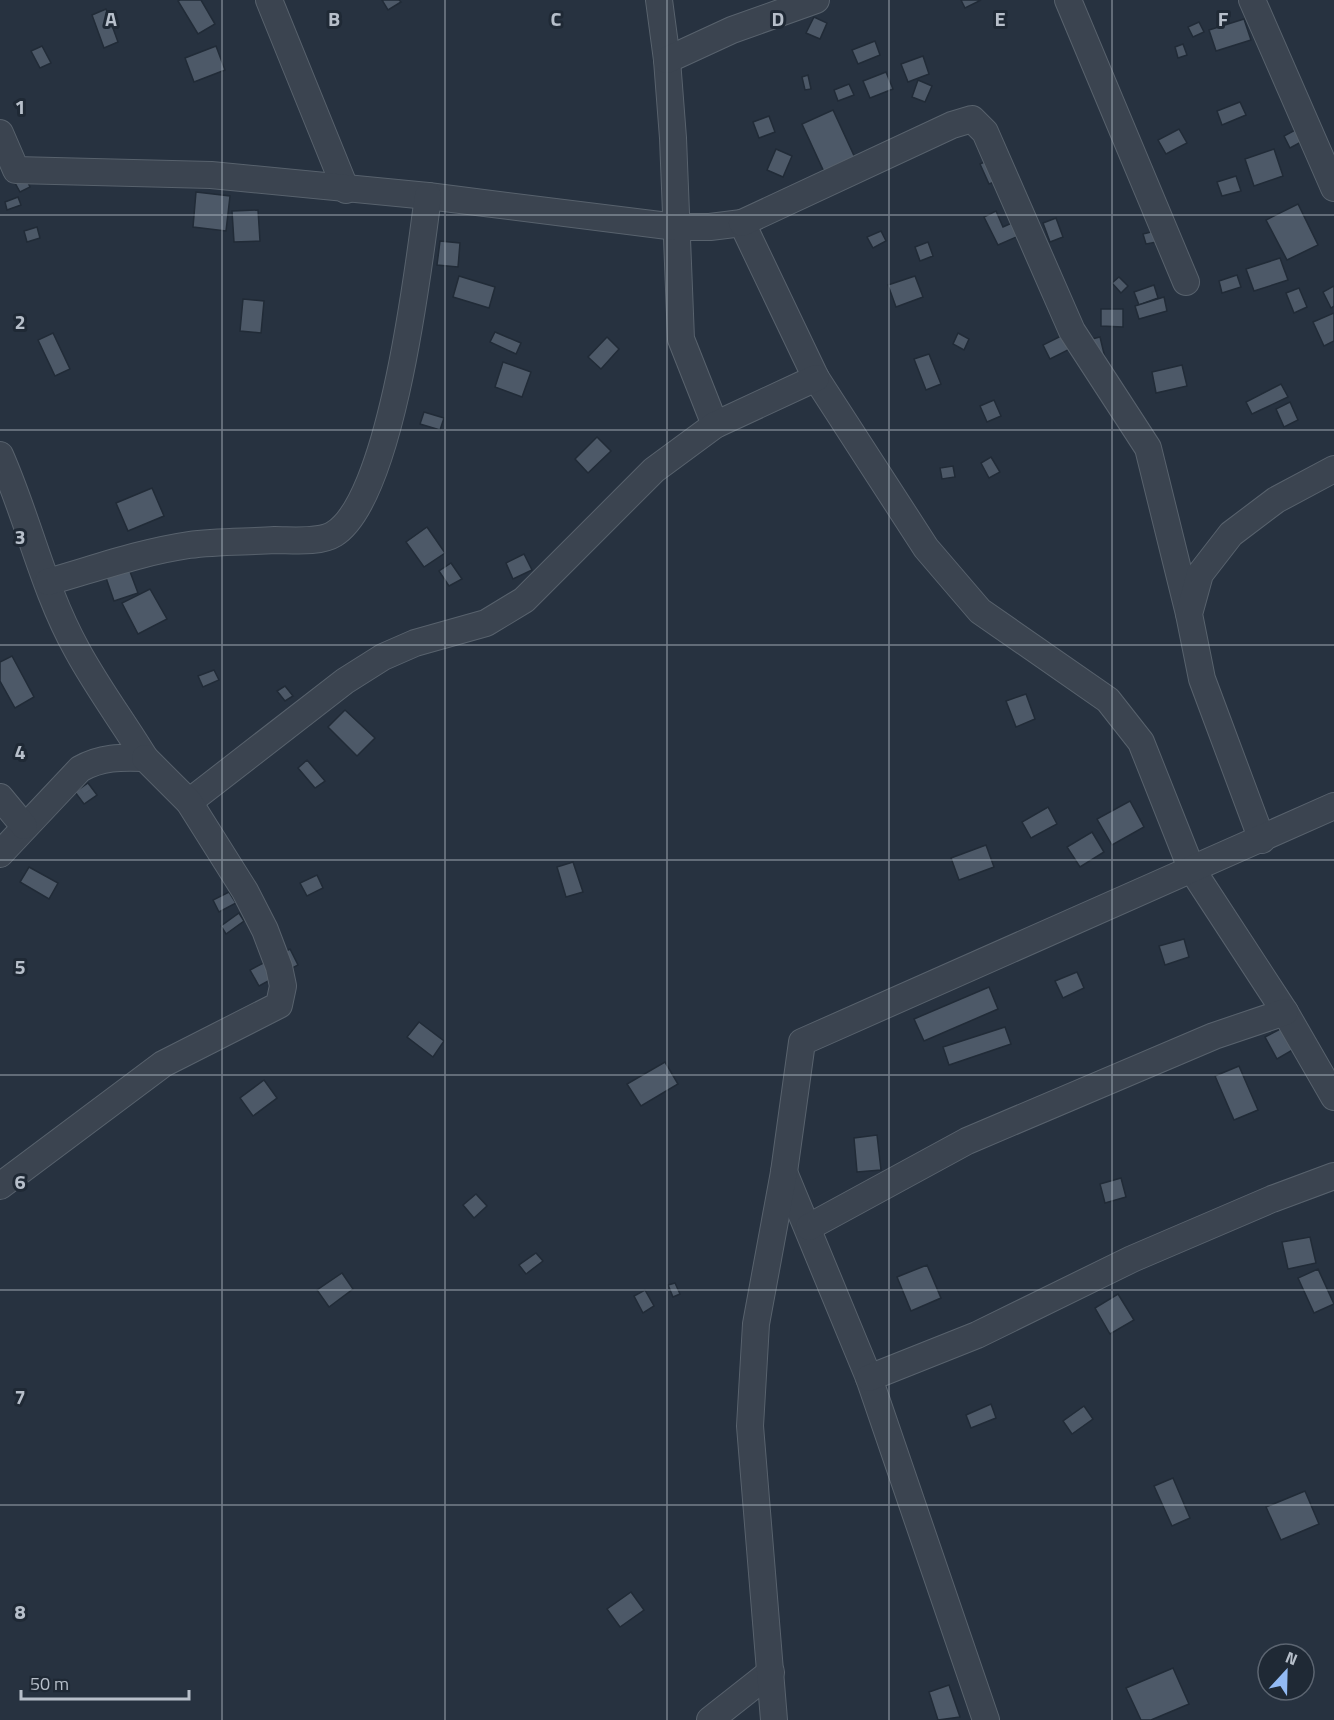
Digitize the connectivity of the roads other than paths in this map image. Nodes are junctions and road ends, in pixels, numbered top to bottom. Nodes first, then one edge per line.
1 (269, 0) edge
2 (658, 0) edge
3 (816, 0) edge
4 (1068, 0) edge
5 (1252, 0) edge
6 (667, 60) junction
7 (0, 133) edge
8 (8, 173) edge
9 (1334, 188) edge
10 (346, 190) junction
11 (428, 196) junction
12 (742, 223) junction
13 (676, 227) junction
14 (1186, 282) dead end
15 (816, 378) junction
16 (715, 425) junction
17 (0, 455) edge
18 (1334, 468) edge
19 (48, 582) junction
20 (1189, 614) junction
21 (145, 758) junction
22 (0, 796) edge
23 (189, 802) junction
24 (1334, 806) edge
25 (24, 826) junction
26 (1262, 840) junction
27 (0, 854) edge
28 (1191, 868) junction
29 (1285, 1012) junction
30 (1334, 1097) edge
31 (784, 1172) junction
32 (1334, 1176) edge
33 (0, 1186) edge
34 (809, 1227) junction
35 (869, 1378) junction
36 (771, 1672) junction
37 (710, 1720) edge
38 (774, 1720) edge
39 (986, 1720) edge

1 - 10 street
2 - 6 street
3 - 6 street
4 - 14 street
5 - 9 street
6 - 13 street
7 - 8 street
8 - 10 street
10 - 11 street
11 - 13 street
11 - 19 street
12 - 13 street
12 - 15 street
12 - 20 street
13 - 16 street
15 - 16 street
15 - 28 street
16 - 23 street
17 - 19 street
18 - 20 street
19 - 21 street
20 - 26 street
21 - 23 street
21 - 25 street
22 - 25 street
23 - 33 street
24 - 26 street
25 - 27 street
26 - 28 street
28 - 29 street
28 - 31 street
29 - 30 street
29 - 34 street
31 - 34 street
31 - 36 street
32 - 35 street
34 - 35 street
35 - 39 street
36 - 37 street
36 - 38 street

